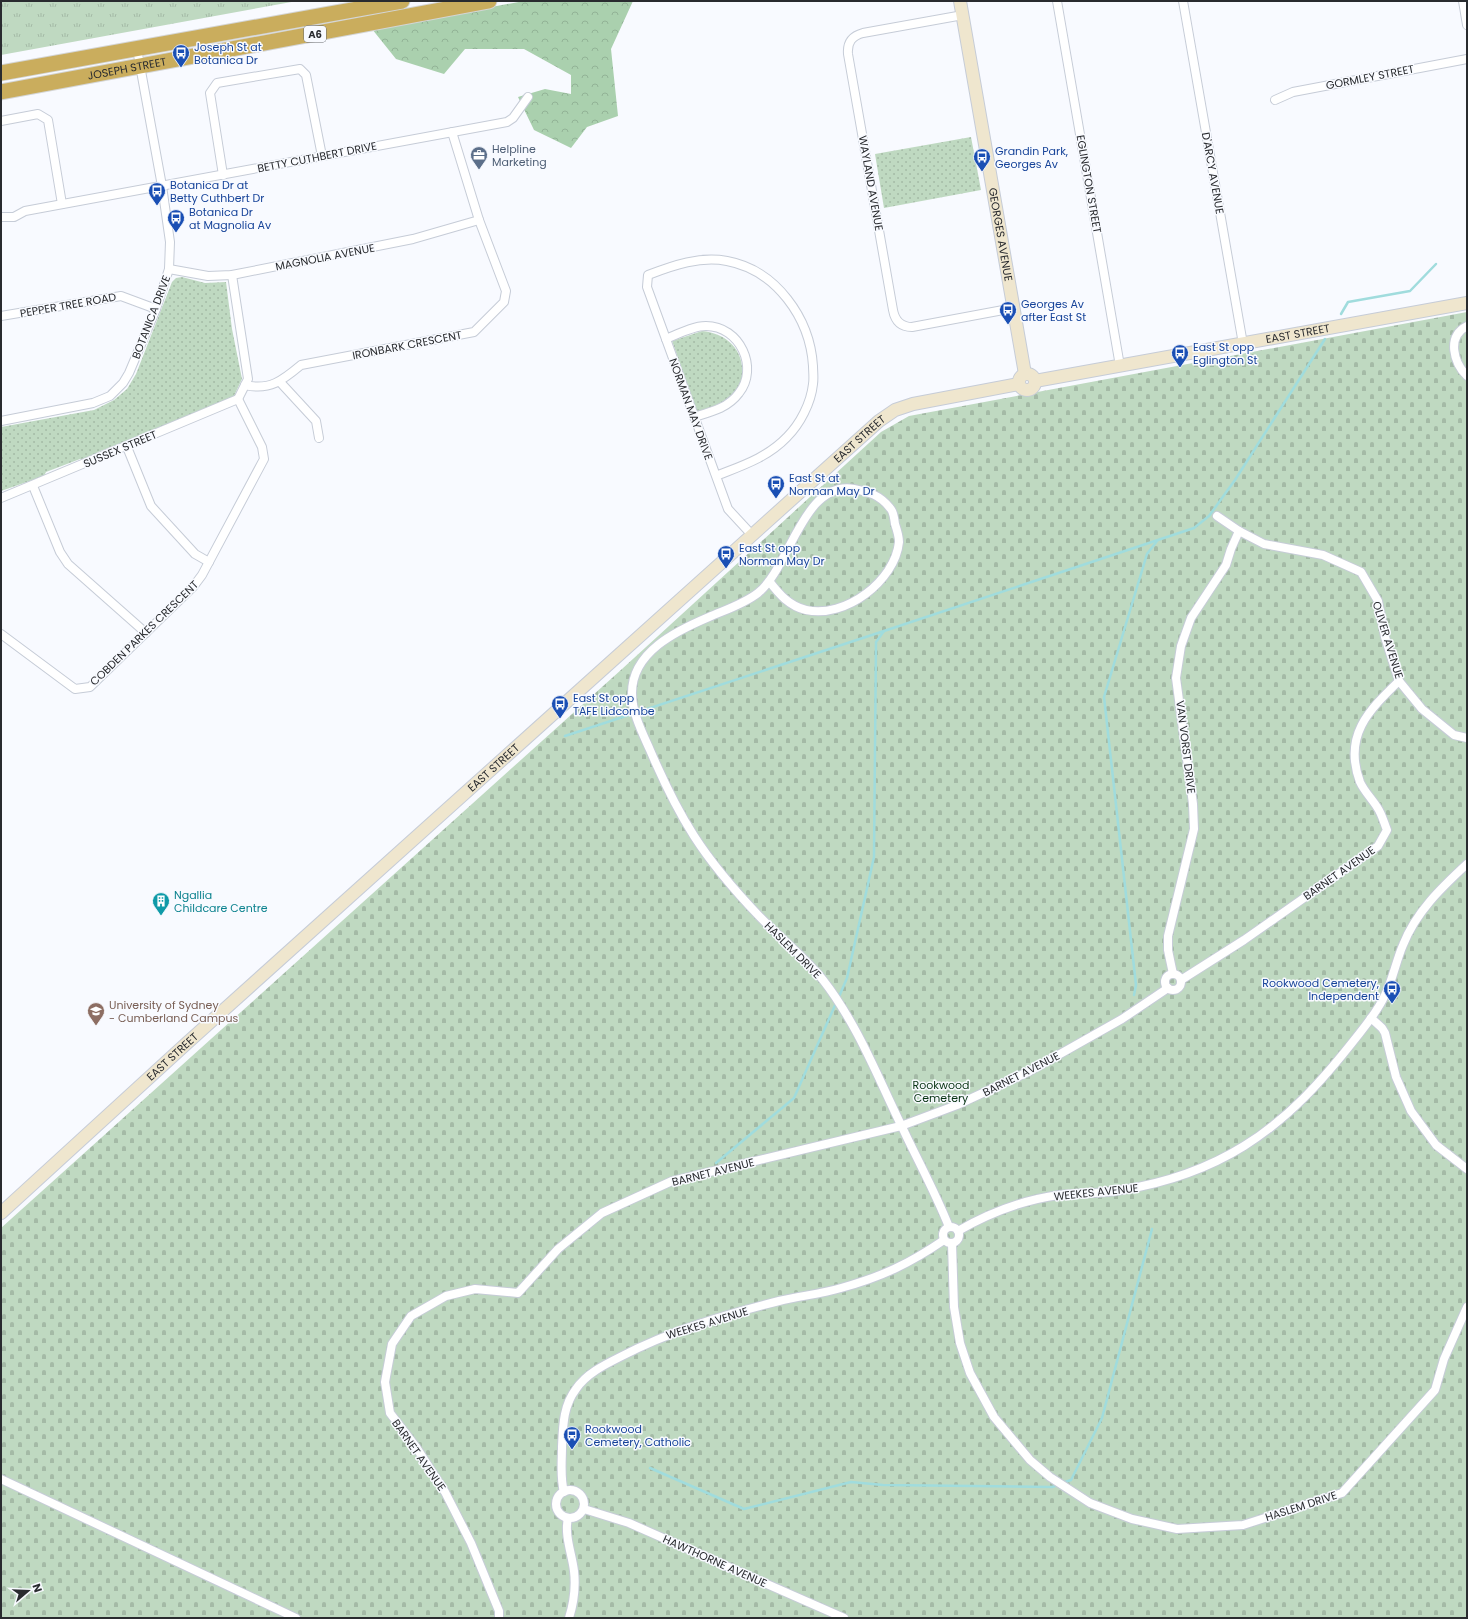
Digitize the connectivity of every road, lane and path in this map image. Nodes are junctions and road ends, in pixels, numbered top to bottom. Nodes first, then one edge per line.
1 (402, 1) edge
2 (489, 1) edge
3 (960, 1) edge
4 (1057, 1) edge
5 (1183, 1) edge
6 (1463, 1) edge
7 (963, 15) junction
8 (1467, 25) edge
9 (137, 49) junction
10 (1467, 59) edge
11 (140, 68) junction
12 (1, 73) edge
13 (1, 92) edge
14 (528, 97) dead end
15 (1275, 100) dead end
16 (1, 121) edge
17 (452, 132) junction
18 (322, 156) junction
19 (223, 175) junction
20 (162, 186) junction
21 (62, 204) junction
22 (1, 216) edge
23 (479, 220) junction
24 (169, 269) junction
25 (232, 275) junction
26 (1467, 303) edge
27 (1014, 308) junction
28 (156, 309) junction
29 (1, 316) edge
30 (1467, 326) edge
31 (666, 339) junction
32 (1243, 344) junction
33 (1120, 366) junction
34 (1467, 376) edge
35 (1026, 379) junction
36 (280, 382) junction
37 (245, 385) junction
38 (238, 400) junction
39 (694, 417) junction
40 (1, 421) edge
41 (319, 438) dead end
42 (127, 447) junction
43 (716, 476) junction
44 (33, 486) junction
45 (1, 498) edge
46 (1217, 516) dead end
47 (1239, 532) junction
48 (752, 535) junction
49 (209, 562) junction
50 (769, 581) junction
51 (146, 633) junction
52 (1, 634) edge
53 (1399, 681) junction
54 (1467, 738) edge
55 (1467, 864) edge
56 (1173, 974) junction
57 (1181, 980) junction
58 (1168, 988) junction
59 (1371, 1018) junction
60 (901, 1126) junction
61 (1467, 1169) edge
62 (1, 1213) edge
63 (949, 1227) junction
64 (958, 1231) junction
65 (948, 1242) junction
66 (1467, 1307) edge
67 (1, 1479) edge
68 (564, 1492) junction
69 (584, 1509) junction
70 (568, 1518) junction
71 (296, 1618) edge
72 (499, 1618) edge
73 (569, 1618) edge
74 (844, 1618) edge

1 - 9 highway, JOSEPH STREET / A6
2 - 11 highway, JOSEPH STREET / A6
3 - 7 main road, GEORGES AVENUE
4 - 33 street, EGLINGTON STREET
5 - 32 street, D'ARCY AVENUE
6 - 8 street
7 - 27 main road, GEORGES AVENUE
7 - 27 street, WAYLAND AVENUE
9 - 11 street, BOTANICA DRIVE
9 - 12 highway, JOSEPH STREET / A6
10 - 15 street, GORMLEY STREET
11 - 13 highway, JOSEPH STREET / A6
11 - 20 street, BOTANICA DRIVE
14 - 17 street, BETTY CUTHBERT DRIVE
16 - 21 street
17 - 18 street, BETTY CUTHBERT DRIVE
17 - 23 street, IRONBARK CRESCENT
18 - 19 street, BETTY CUTHBERT DRIVE
18 - 19 street
19 - 20 street, BETTY CUTHBERT DRIVE
20 - 21 street, BETTY CUTHBERT DRIVE
20 - 24 street, BOTANICA DRIVE
21 - 22 street, BETTY CUTHBERT DRIVE
23 - 25 street, MAGNOLIA AVENUE
23 - 36 street, IRONBARK CRESCENT
24 - 25 street, MAGNOLIA AVENUE
24 - 28 street, BOTANICA DRIVE
25 - 37 street
26 - 32 main road, EAST STREET
27 - 35 main road, GEORGES AVENUE
28 - 29 street, PEPPER TREE ROAD
28 - 40 street, BOTANICA DRIVE
30 - 34 street
31 - 39 street, NORMAN MAY DRIVE
31 - 39 street
31 - 43 street, NORMAN MAY DRIVE
32 - 33 main road, EAST STREET
33 - 35 main road, EAST STREET
35 - 48 main road, EAST STREET
36 - 37 street, IRONBARK CRESCENT
36 - 41 street
37 - 38 street
38 - 42 street, SUSSEX STREET
38 - 49 street, COBDEN PARKES CRESCENT
39 - 43 street, NORMAN MAY DRIVE
42 - 44 street, SUSSEX STREET
42 - 49 street
43 - 48 street, NORMAN MAY DRIVE
44 - 45 street, SUSSEX STREET
44 - 51 street
46 - 47 street, OLIVER AVENUE
47 - 53 street, OLIVER AVENUE
47 - 56 street, VAN VORST DRIVE
48 - 62 main road, EAST STREET
49 - 51 street, COBDEN PARKES CRESCENT
50 - 50 street
50 - 60 street, HASLEM DRIVE
51 - 52 street, COBDEN PARKES CRESCENT
53 - 54 street, OLIVER AVENUE
53 - 57 street, BARNET AVENUE
55 - 59 street, WEEKES AVENUE
56 - 57 street
56 - 58 street
57 - 58 street, BARNET AVENUE
58 - 60 street, BARNET AVENUE
59 - 61 street
59 - 64 street, WEEKES AVENUE
60 - 63 street, HASLEM DRIVE
60 - 72 street, BARNET AVENUE
63 - 64 street
63 - 65 street
64 - 65 street
65 - 66 street, HASLEM DRIVE
65 - 68 street, WEEKES AVENUE
67 - 71 street
68 - 69 street
68 - 70 street
69 - 70 street
69 - 74 street, HAWTHORNE AVENUE
70 - 73 street

